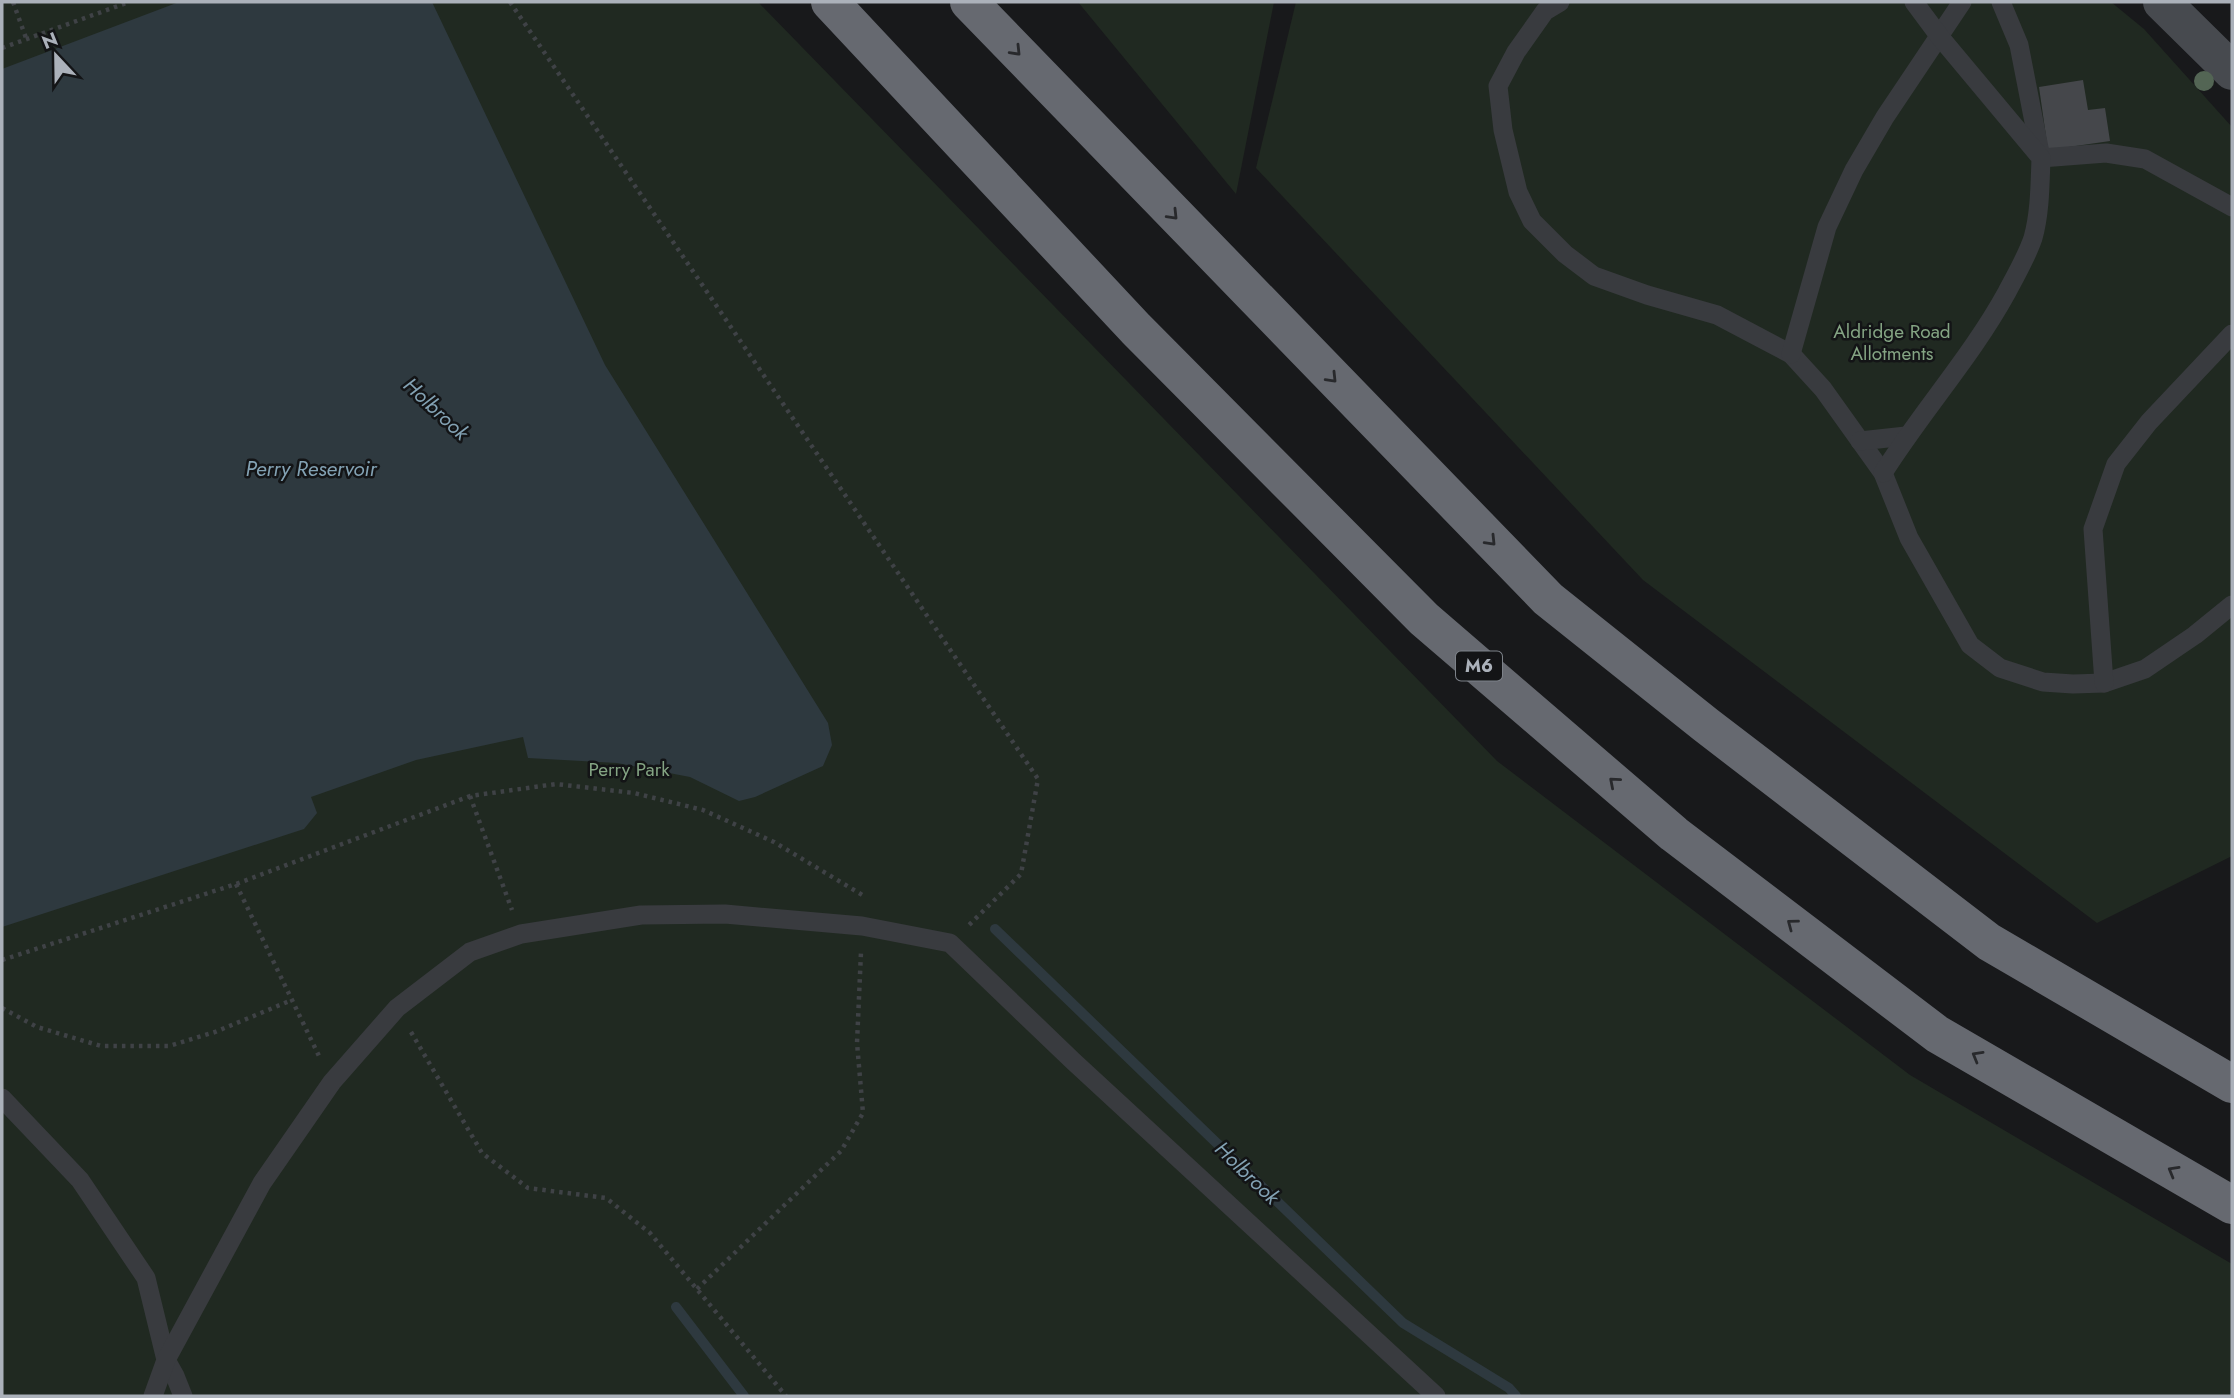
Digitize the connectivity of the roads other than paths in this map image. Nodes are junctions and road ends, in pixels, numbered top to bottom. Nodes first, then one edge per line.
1 (830, 2) edge
2 (969, 2) edge
3 (1560, 2) edge
4 (1914, 2) edge
5 (1962, 2) edge
6 (2001, 2) edge
7 (2162, 2) edge
8 (1940, 37) junction
9 (2232, 71) edge
10 (2041, 158) junction
11 (2232, 207) edge
12 (2232, 334) edge
13 (1791, 354) junction
14 (1906, 436) junction
15 (1860, 441) junction
16 (1882, 473) junction
17 (2232, 605) edge
18 (2104, 683) junction
19 (2232, 1084) edge
20 (2, 1098) edge
21 (2232, 1205) edge
22 (166, 1360) junction
23 (153, 1396) edge
24 (183, 1396) edge
25 (1436, 1396) edge

21 -> 1 highway, M6
2 -> 19 highway
3 - 13 lane
4 - 8 lane
5 - 8 lane
6 - 10 lane
7 - 9 street
8 - 10 lane
8 - 13 lane
10 - 11 lane
10 - 14 lane
12 - 18 lane
13 - 15 lane
14 - 15 lane
14 - 16 lane
15 - 16 lane
16 - 18 lane
17 - 18 lane
20 - 22 lane
22 - 23 lane
22 - 24 lane
22 - 25 lane

